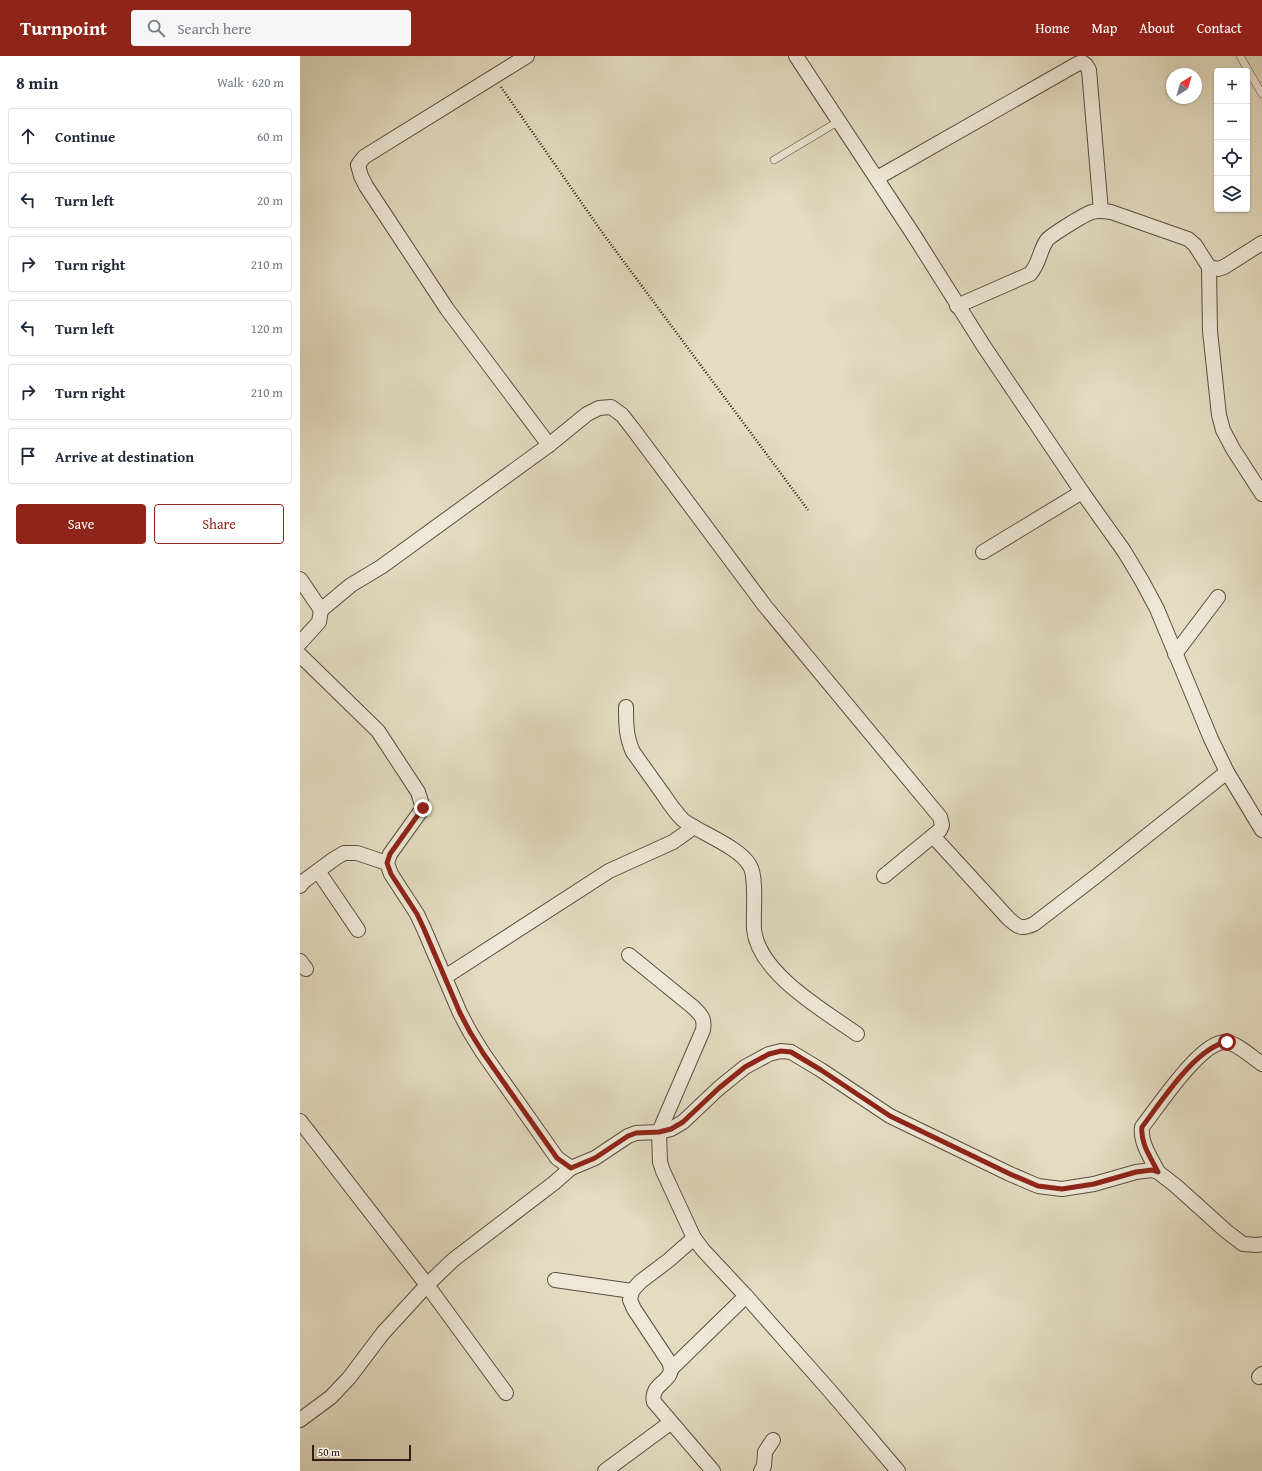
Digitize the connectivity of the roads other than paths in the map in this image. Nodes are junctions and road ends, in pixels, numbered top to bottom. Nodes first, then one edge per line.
1 (527, 56) edge
2 (796, 56) edge
3 (1240, 56) edge
4 (1262, 94) edge
5 (839, 121) junction
6 (774, 160) dead end
7 (877, 178) junction
8 (1101, 211) junction
9 (1262, 243) edge
10 (1209, 267) junction
11 (957, 306) junction
12 (549, 445) junction
13 (1082, 492) junction
14 (1262, 494) edge
15 (983, 552) dead end
16 (300, 579) edge
17 (1218, 597) dead end
18 (321, 610) junction
19 (300, 642) edge
20 (1175, 654) junction
21 (300, 656) edge
22 (626, 707) dead end
23 (1227, 772) junction
24 (694, 827) junction
25 (1262, 830) edge
26 (933, 836) junction
27 (387, 863) junction
28 (318, 871) junction
29 (884, 876) dead end
30 (300, 886) edge
31 (358, 930) dead end
32 (629, 955) dead end
33 (445, 977) junction
34 (857, 1034) dead end
35 (1262, 1064) edge
36 (300, 1121) edge
37 (659, 1132) junction
38 (571, 1168) junction
39 (1158, 1172) junction
40 (694, 1238) junction
41 (1262, 1244) edge
42 (555, 1280) dead end
43 (427, 1285) junction
44 (632, 1291) junction
45 (746, 1296) junction
46 (672, 1368) junction
47 (506, 1393) dead end
48 (300, 1420) edge
49 (670, 1423) junction
50 (773, 1440) dead end
51 (605, 1471) edge
52 (713, 1471) edge
53 (761, 1471) edge
54 (898, 1471) edge

1 - 12 street
2 - 5 street
3 - 4 lane
5 - 6 lane
5 - 7 street
7 - 8 street
7 - 11 street
8 - 10 street
8 - 11 street
9 - 10 street
10 - 14 street
11 - 13 street
12 - 18 street
12 - 26 street
13 - 15 street
13 - 20 street
16 - 18 street
17 - 20 street
18 - 19 street
20 - 23 street
21 - 27 street
22 - 24 street
23 - 25 street
23 - 26 street
24 - 33 street
24 - 34 street
26 - 29 street
27 - 28 street
27 - 33 street
28 - 30 street
28 - 31 street
32 - 37 street
33 - 38 street
35 - 39 street
36 - 43 street
37 - 38 street
37 - 39 street
37 - 40 street
38 - 43 street
39 - 41 street
40 - 44 street
40 - 45 street
42 - 44 street
43 - 47 street
43 - 48 street
44 - 46 street
45 - 46 street
45 - 54 street
46 - 49 street
49 - 51 street
49 - 52 street
50 - 53 street

